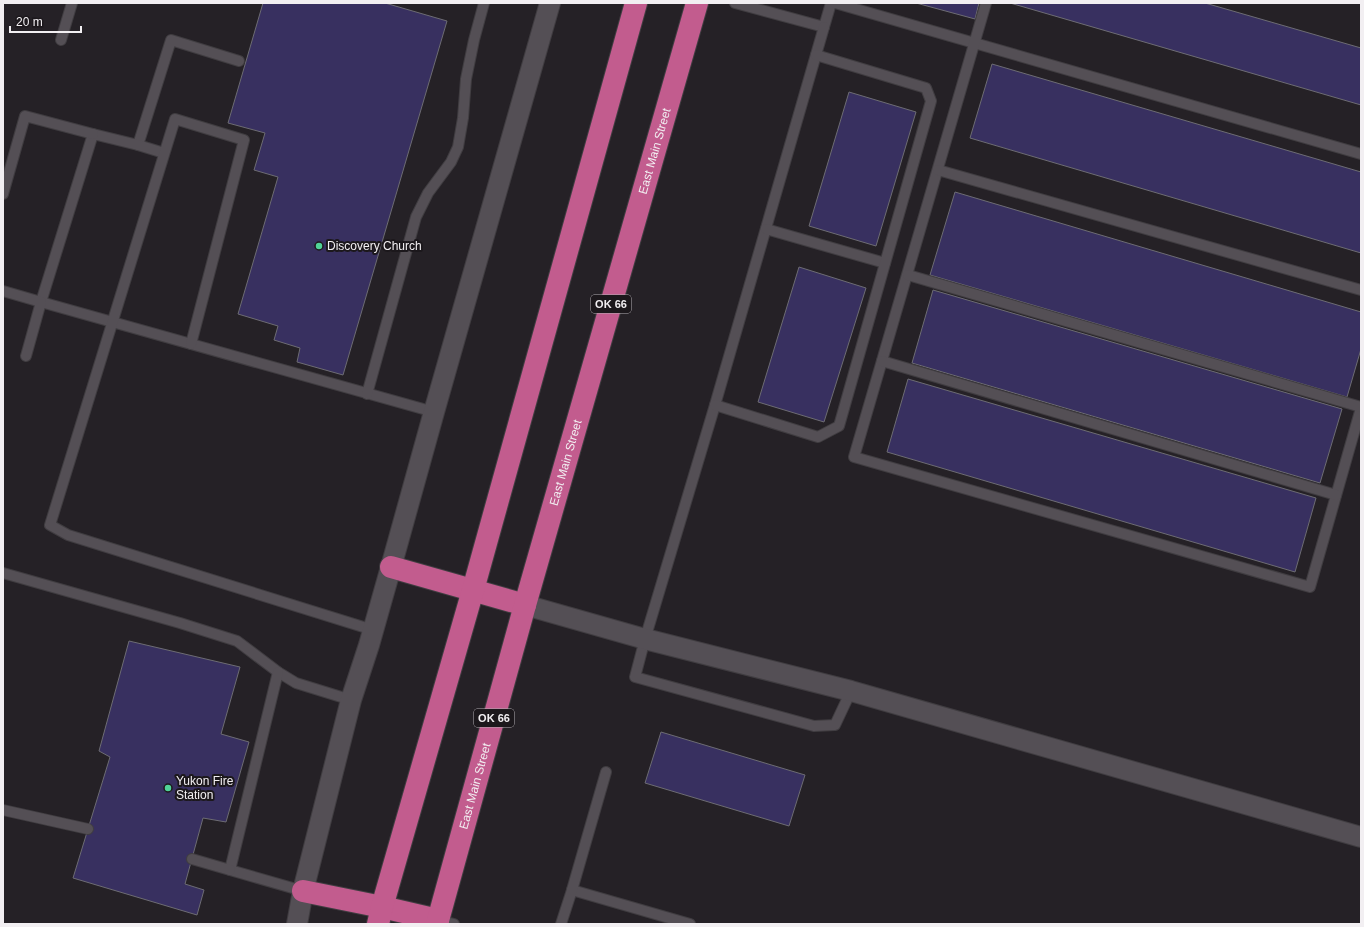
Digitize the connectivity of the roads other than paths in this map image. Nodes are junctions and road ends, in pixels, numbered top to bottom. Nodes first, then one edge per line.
1 (72, 3) edge
2 (484, 3) edge
3 (550, 3) edge
4 (636, 3) edge
5 (697, 3) edge
6 (735, 3) edge
7 (831, 3) edge
8 (835, 3) edge
9 (986, 3) edge
10 (824, 27) junction
11 (61, 40) dead end
12 (975, 43) junction
13 (816, 55) junction
14 (239, 61) dead end
15 (93, 134) junction
16 (138, 145) junction
17 (164, 153) junction
18 (1361, 154) edge
19 (938, 170) junction
20 (3, 194) edge
21 (766, 229) junction
22 (885, 263) junction
23 (908, 275) junction
24 (1361, 290) edge
25 (3, 291) edge
26 (41, 302) junction
27 (112, 322) junction
28 (191, 344) junction
29 (26, 356) dead end
30 (882, 361) junction
31 (367, 394) junction
32 (715, 405) junction
33 (1361, 408) edge
34 (434, 412) junction
35 (1336, 495) junction
36 (391, 567) junction
37 (3, 573) edge
38 (473, 590) junction
39 (525, 605) junction
40 (373, 630) junction
41 (645, 639) junction
42 (278, 672) junction
43 (851, 691) junction
44 (351, 700) junction
45 (606, 772) dead end
46 (3, 810) edge
47 (88, 830) dead end
48 (1361, 837) edge
49 (192, 859) dead end
50 (230, 870) junction
51 (572, 890) junction
52 (303, 891) junction
53 (380, 915) edge
54 (443, 923) edge
55 (296, 924) edge
56 (561, 924) edge
57 (690, 924) edge

1 - 11 lane
2 - 31 lane
3 - 34 street
4 - 38 highway
5 - 39 highway, East Main Street / OK 66
6 - 10 lane
7 - 10 lane
8 - 12 lane
9 - 12 lane
10 - 13 lane
12 - 18 lane
12 - 19 lane
13 - 21 lane
13 - 22 lane
14 - 16 lane
15 - 16 lane
15 - 20 lane
15 - 26 lane
16 - 17 lane
17 - 27 lane
17 - 28 lane
19 - 23 lane
19 - 24 lane
21 - 22 lane
21 - 32 lane
22 - 32 lane
23 - 30 lane
23 - 33 lane
25 - 26 lane
26 - 27 lane
26 - 29 lane
27 - 28 lane
27 - 40 lane
28 - 31 lane
30 - 35 lane
30 - 35 lane
31 - 34 lane
32 - 41 lane
33 - 35 lane
34 - 36 street
36 - 38 highway
36 - 40 street
37 - 42 lane
38 - 39 highway
38 - 53 highway
39 - 41 street
39 - 54 highway, East Main Street / OK 66
40 - 44 street
41 - 43 street
41 - 43 lane
42 - 44 lane
42 - 50 lane
43 - 48 street
44 - 52 street
45 - 51 lane
46 - 47 lane
49 - 50 lane
50 - 52 lane
51 - 56 lane
51 - 57 lane
52 - 53 highway
52 - 55 street
53 - 54 highway

